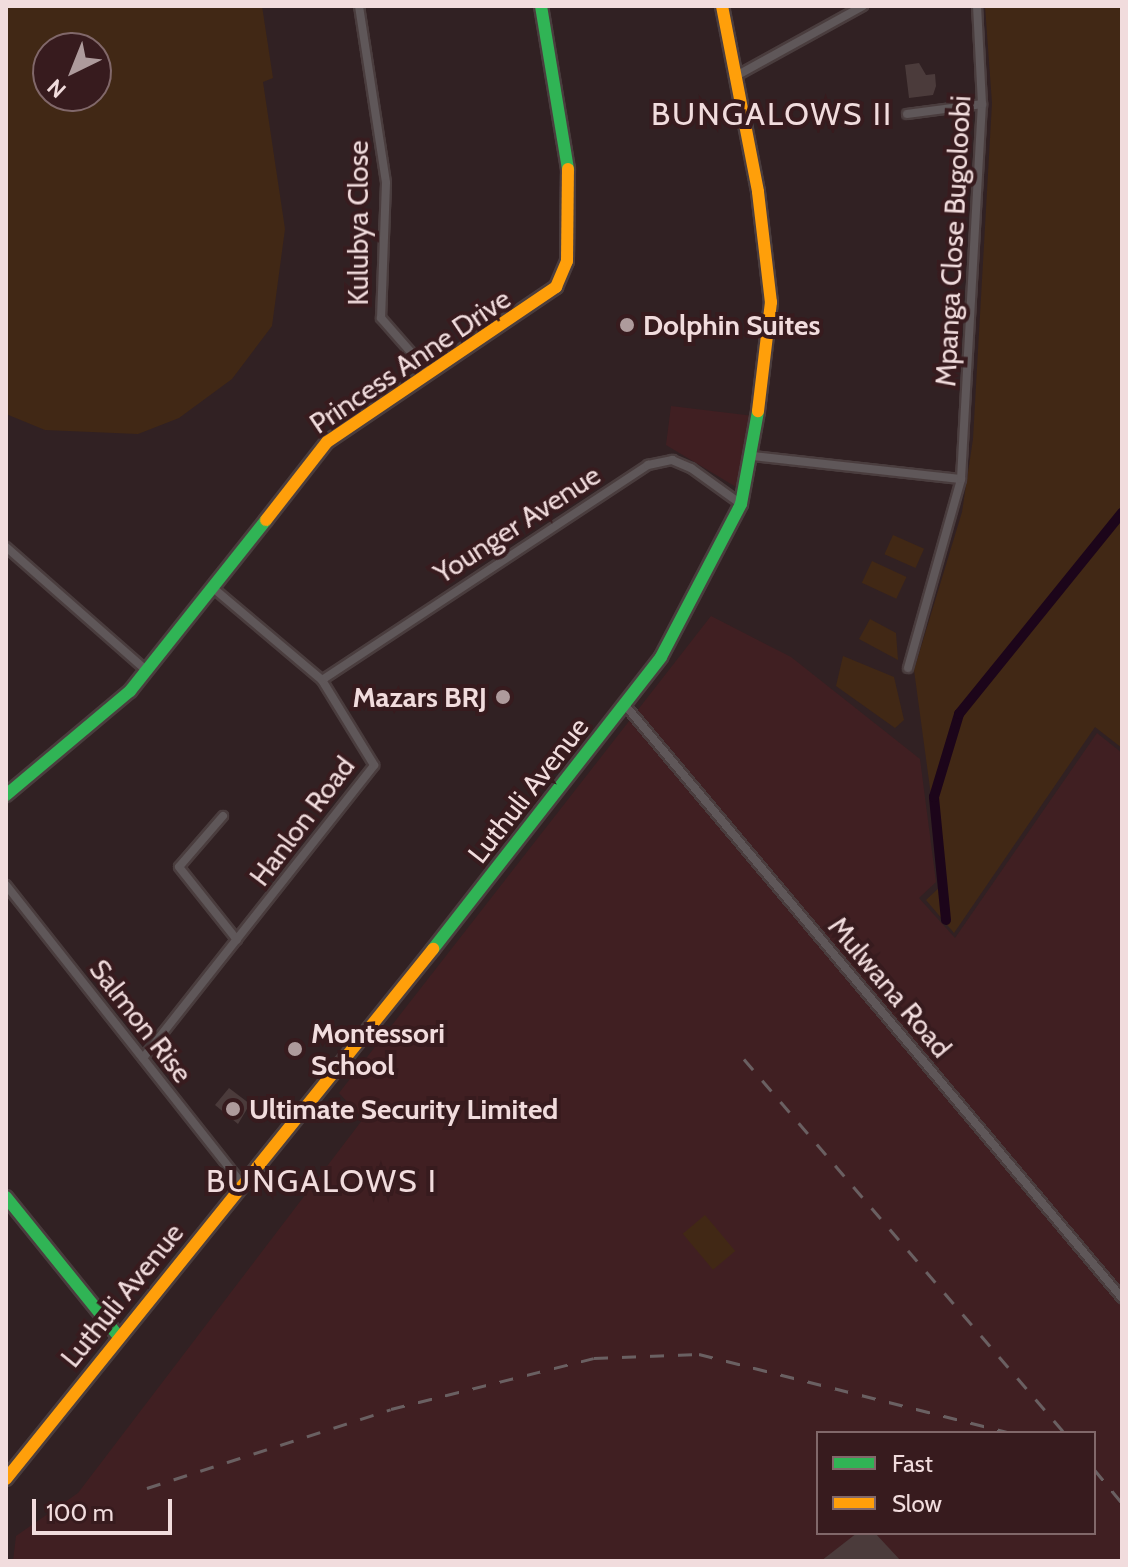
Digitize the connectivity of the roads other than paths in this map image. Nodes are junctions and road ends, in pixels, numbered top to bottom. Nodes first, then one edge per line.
1 (359, 6) edge
2 (541, 6) edge
3 (722, 6) edge
4 (863, 6) edge
5 (977, 6) edge
6 (736, 76) junction
7 (982, 104) junction
8 (907, 114) dead end
9 (430, 374) junction
10 (752, 456) junction
11 (961, 479) junction
12 (741, 504) junction
13 (6, 547) edge
14 (212, 587) junction
15 (908, 668) dead end
16 (146, 670) junction
17 (322, 680) junction
18 (625, 705) junction
19 (6, 795) edge
20 (223, 816) dead end
21 (6, 885) edge
22 (237, 940) junction
23 (143, 1058) junction
24 (242, 1184) junction
25 (6, 1197) edge
26 (1122, 1298) edge
27 (119, 1337) junction
28 (6, 1479) edge

1 - 9 street, Kulubya Close
2 - 9 street, Princess Anne Drive
3 - 6 street, Luthuli Avenue
4 - 6 street
5 - 7 street, Mpanga Close Bugoloobi
6 - 10 street, Luthuli Avenue
7 - 8 street
7 - 11 street, Mpanga Close Bugoloobi
9 - 14 street, Princess Anne Drive
10 - 11 street
10 - 12 street, Luthuli Avenue
11 - 15 street, Mpanga Close Bugoloobi
12 - 17 street, Younger Avenue
12 - 18 street, Luthuli Avenue
13 - 16 street
14 - 16 street, Princess Anne Drive
14 - 17 street, Hanlon Road
16 - 19 street, Princess Anne Drive
17 - 22 street, Hanlon Road
18 - 24 street, Luthuli Avenue
18 - 26 street, Mulwana Road
20 - 22 street
21 - 23 street, Salmon Rise
22 - 23 street, Hanlon Road
23 - 24 street, Salmon Rise
24 - 27 street, Luthuli Avenue
25 - 27 street
27 - 28 street, Luthuli Avenue

